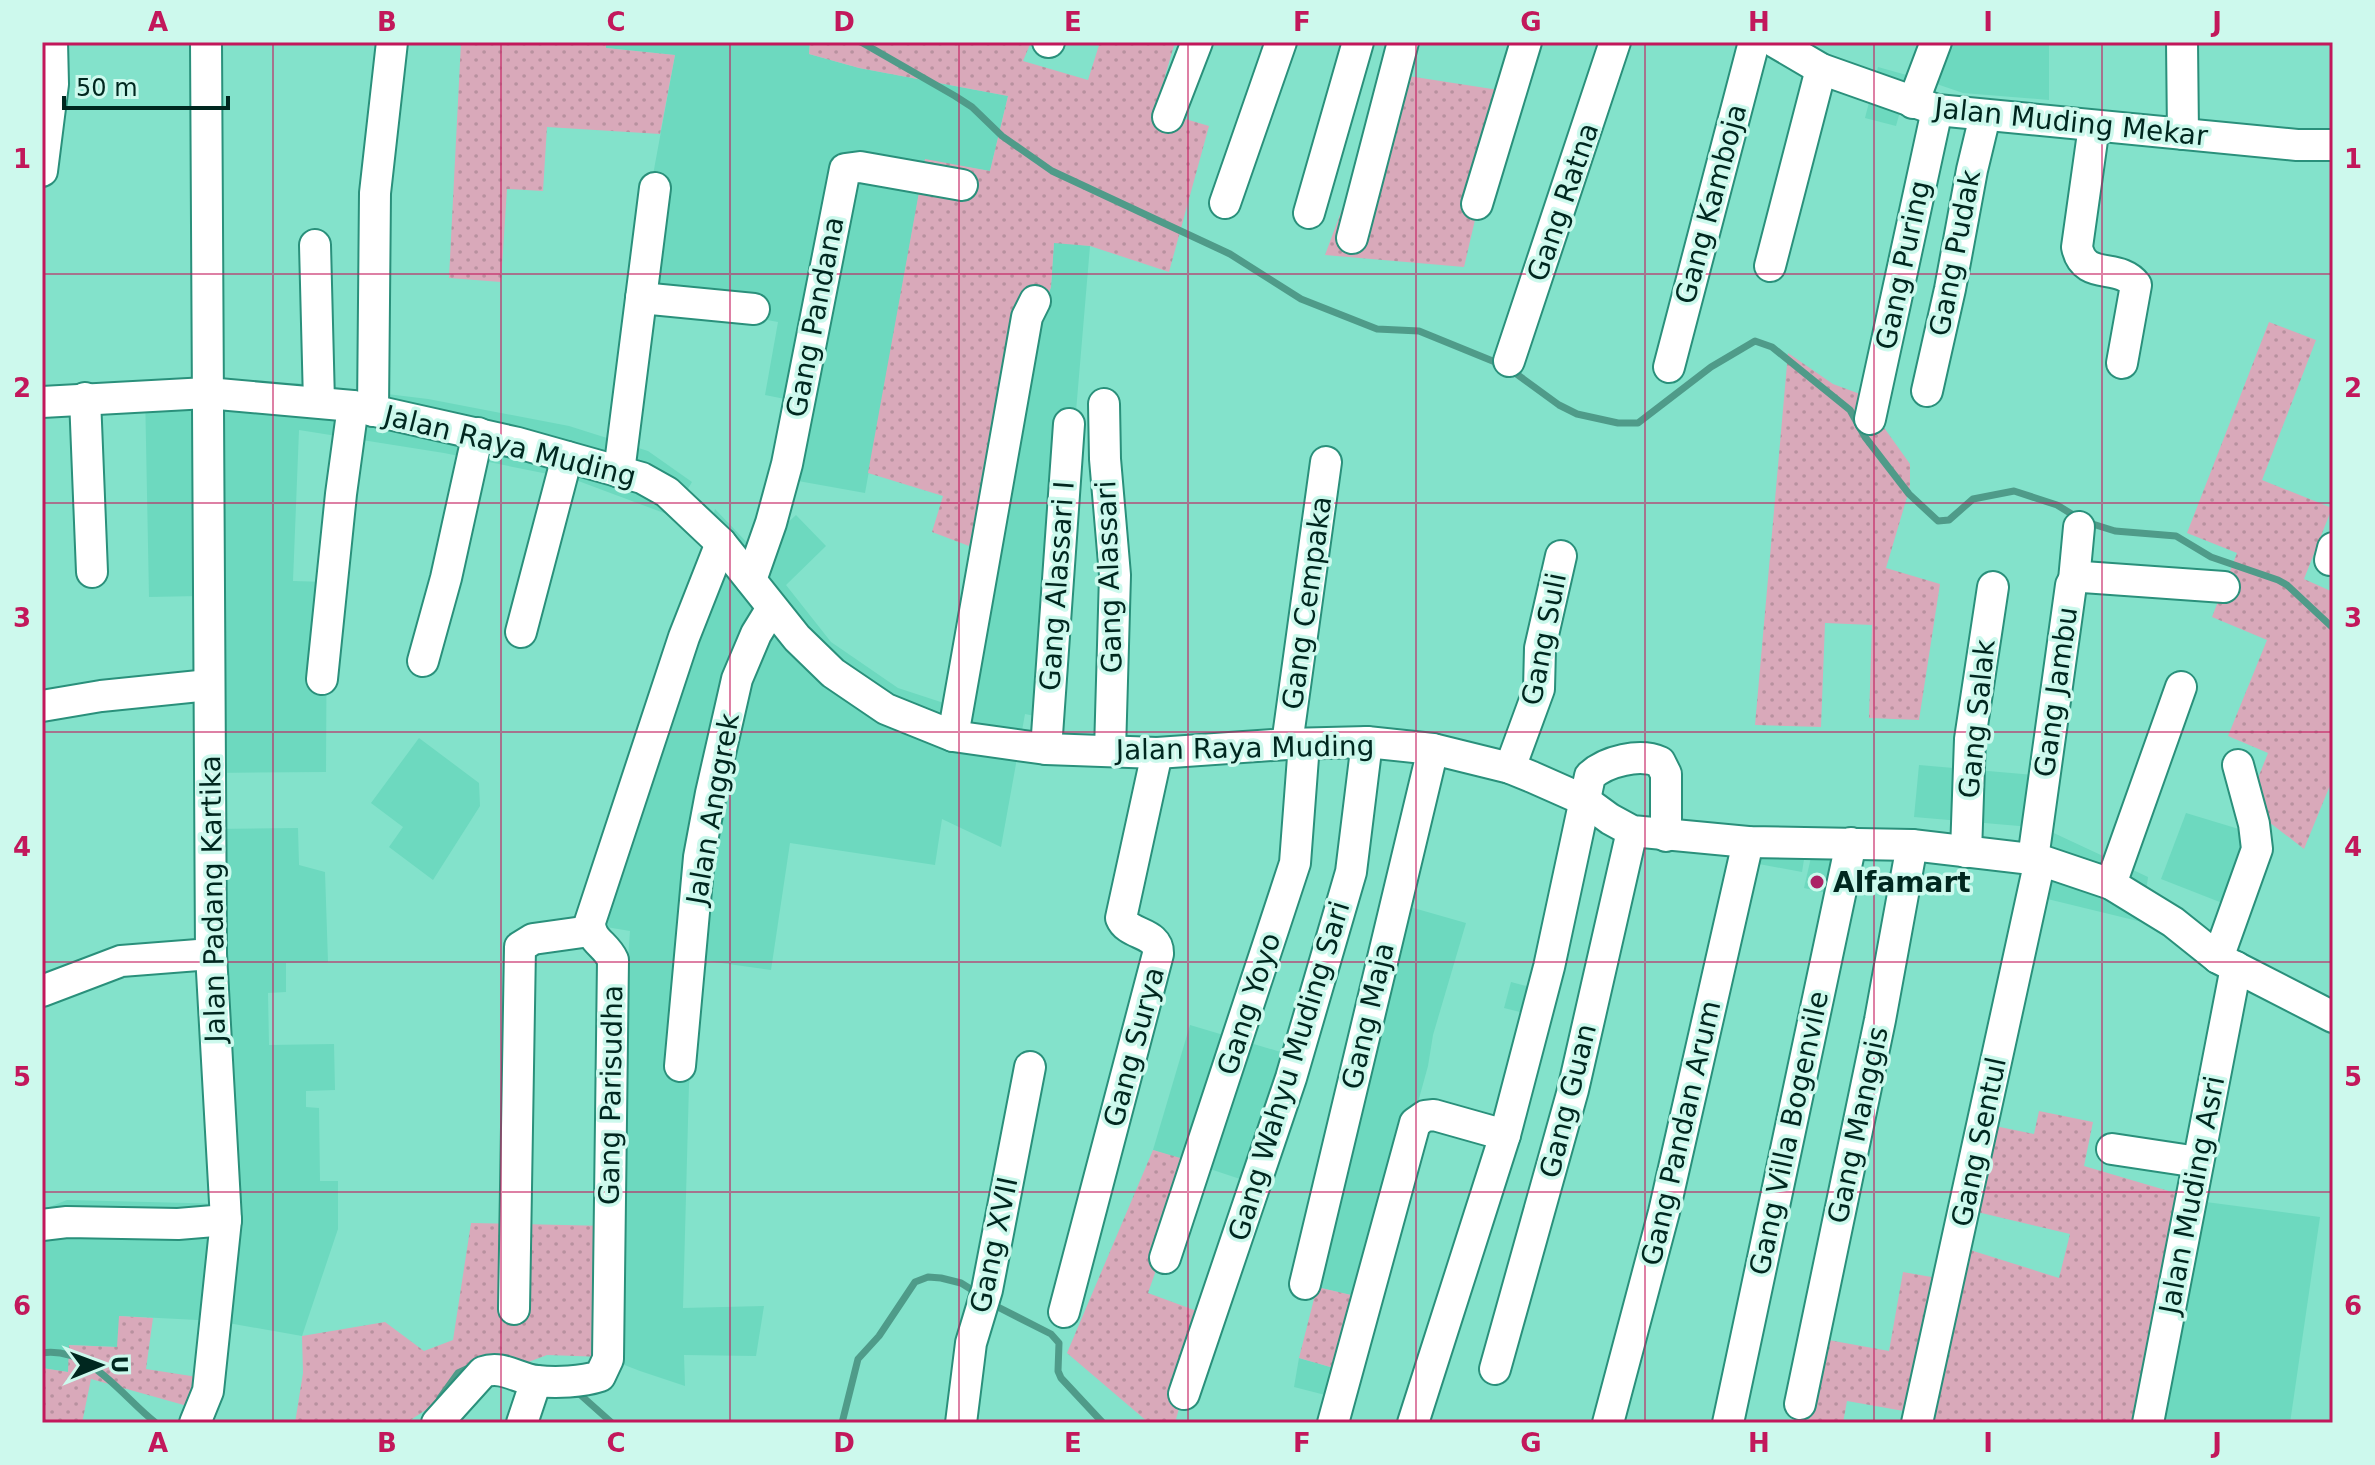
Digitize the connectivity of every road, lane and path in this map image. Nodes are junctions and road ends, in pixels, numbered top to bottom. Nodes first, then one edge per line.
1 (52, 42) edge
2 (206, 42) edge
3 (392, 42) edge
4 (1197, 42) edge
5 (1281, 42) edge
6 (1358, 42) edge
7 (1403, 42) edge
8 (1526, 42) edge
9 (1615, 42) edge
10 (1754, 42) edge
11 (1775, 42) edge
12 (1936, 42) edge
13 (2182, 42) edge
14 (1821, 69) junction
15 (1925, 107) junction
16 (1985, 116) junction
17 (1168, 117) dead end
18 (2094, 126) junction
19 (2183, 134) junction
20 (2333, 145) edge
21 (42, 171) edge
22 (962, 185) dead end
23 (655, 188) dead end
24 (1225, 203) dead end
25 (1477, 204) dead end
26 (1309, 213) dead end
27 (1352, 238) dead end
28 (315, 245) dead end
29 (1770, 266) dead end
30 (641, 298) junction
31 (1035, 301) dead end
32 (754, 309) dead end
33 (1509, 361) dead end
34 (2122, 363) dead end
35 (1669, 367) dead end
36 (1927, 391) dead end
37 (207, 393) junction
38 (85, 398) junction
39 (42, 402) edge
40 (319, 402) junction
41 (1104, 404) dead end
42 (363, 408) junction
43 (1870, 419) dead end
44 (1069, 424) dead end
45 (478, 433) junction
46 (567, 457) junction
47 (1326, 462) dead end
48 (619, 472) junction
49 (2079, 527) dead end
50 (721, 543) junction
51 (1561, 556) dead end
52 (92, 572) dead end
53 (751, 580) junction
54 (2074, 580) junction
55 (1993, 587) dead end
56 (2224, 587) dead end
57 (772, 608) junction
58 (521, 632) dead end
59 (423, 661) dead end
60 (322, 679) dead end
61 (209, 685) junction
62 (2181, 687) dead end
63 (42, 706) edge
64 (953, 736) junction
65 (1367, 742) junction
66 (1296, 744) junction
67 (1046, 749) junction
68 (1433, 749) junction
69 (1110, 751) junction
70 (1157, 753) junction
71 (2238, 765) dead end
72 (1510, 768) junction
73 (1585, 792) junction
74 (1632, 831) junction
75 (1666, 836) junction
76 (1748, 842) junction
77 (1851, 843) junction
78 (1912, 845) junction
79 (1966, 852) junction
80 (2036, 860) junction
81 (2111, 884) junction
82 (590, 931) junction
83 (211, 954) junction
84 (2227, 962) junction
85 (42, 991) edge
86 (2333, 1017) edge
87 (680, 1066) dead end
88 (1030, 1067) dead end
89 (1505, 1135) junction
90 (2112, 1149) dead end
91 (2198, 1162) junction
92 (226, 1220) junction
93 (42, 1225) edge
94 (1165, 1258) dead end
95 (1305, 1284) dead end
96 (514, 1309) dead end
97 (1064, 1312) dead end
98 (1495, 1369) dead end
99 (536, 1381) junction
100 (1184, 1394) dead end
101 (1800, 1404) dead end
102 (196, 1419) edge
103 (437, 1423) edge
104 (522, 1423) edge
105 (961, 1423) edge
106 (1333, 1423) edge
107 (1413, 1423) edge
108 (1608, 1423) edge
109 (1728, 1423) edge
110 (1917, 1423) edge
111 (2148, 1423) edge

1 - 21 street
2 - 37 street, Jalan Padang Kartika
3 - 42 street
4 - 17 street
5 - 24 street
6 - 26 street
7 - 27 street
8 - 25 street
9 - 33 street, Gang Ratna
10 - 35 street, Gang Kamboja
11 - 14 street, Jalan Muding Mekar
12 - 15 street, Gang Puring
13 - 19 street
14 - 15 street, Jalan Muding Mekar
14 - 29 street
15 - 16 street, Jalan Muding Mekar
15 - 43 street, Gang Puring
16 - 18 street, Jalan Muding Mekar
16 - 36 street, Gang Pudak
18 - 19 street, Jalan Muding Mekar
18 - 34 street
19 - 20 street, Jalan Muding Mekar
22 - 53 street, Gang Pandana
23 - 30 street
28 - 40 street
30 - 32 street
30 - 48 street
31 - 64 street
37 - 38 street, Jalan Raya Muding
37 - 40 street, Jalan Raya Muding
37 - 61 street, Jalan Padang Kartika
38 - 39 street, Jalan Raya Muding
38 - 52 street
40 - 42 street, Jalan Raya Muding
41 - 69 street, Gang Alassari
42 - 45 street, Jalan Raya Muding
42 - 60 street
44 - 67 street, Gang Alassari I
45 - 46 street, Jalan Raya Muding
45 - 59 street
46 - 48 street, Jalan Raya Muding
46 - 58 street
47 - 66 street, Gang Cempaka
48 - 50 street, Jalan Raya Muding
49 - 54 street
50 - 53 street, Jalan Raya Muding
50 - 82 street
51 - 72 street, Gang Suli
53 - 57 street, Jalan Raya Muding
54 - 56 street, Gang Jambu
54 - 80 street, Gang Jambu
55 - 79 street, Gang Salak
57 - 64 street, Jalan Raya Muding
57 - 87 street, Jalan Anggrek
61 - 63 street
61 - 83 street, Jalan Padang Kartika
62 - 81 street
64 - 67 street, Jalan Raya Muding
65 - 66 street, Jalan Raya Muding
65 - 68 street, Jalan Raya Muding
65 - 100 street, Gang Wahyu Muding Sari
66 - 70 street, Jalan Raya Muding
66 - 94 street, Gang Yoyo
67 - 69 street, Jalan Raya Muding
68 - 72 street, Jalan Raya Muding
68 - 95 street, Gang Maja
69 - 70 street, Jalan Raya Muding
70 - 97 street, Gang Surya
71 - 84 street, Jalan Muding Asri
72 - 73 street, Jalan Raya Muding
73 - 74 street, Jalan Raya Muding
73 - 75 street
73 - 89 street
74 - 75 street, Jalan Raya Muding
74 - 98 street, Gang Guan
75 - 76 street, Jalan Raya Muding
76 - 77 street, Jalan Raya Muding
76 - 108 street, Gang Pandan Arum
77 - 78 street, Jalan Raya Muding
77 - 109 street, Gang Villa Bogenvile
78 - 79 street, Jalan Raya Muding
78 - 101 street, Gang Manggis
79 - 80 street, Jalan Raya Muding
80 - 81 street, Jalan Raya Muding
80 - 110 street, Gang Sentul
81 - 84 street, Jalan Raya Muding
82 - 96 street
82 - 99 street, Gang Parisudha
83 - 85 street
83 - 92 street, Jalan Padang Kartika
84 - 86 street, Jalan Raya Muding
84 - 91 street, Jalan Muding Asri
88 - 105 street, Gang XVII
89 - 106 street
89 - 107 street
90 - 91 street
91 - 111 street, Jalan Muding Asri
92 - 93 street
92 - 102 street, Jalan Padang Kartika
99 - 103 street
99 - 104 street

